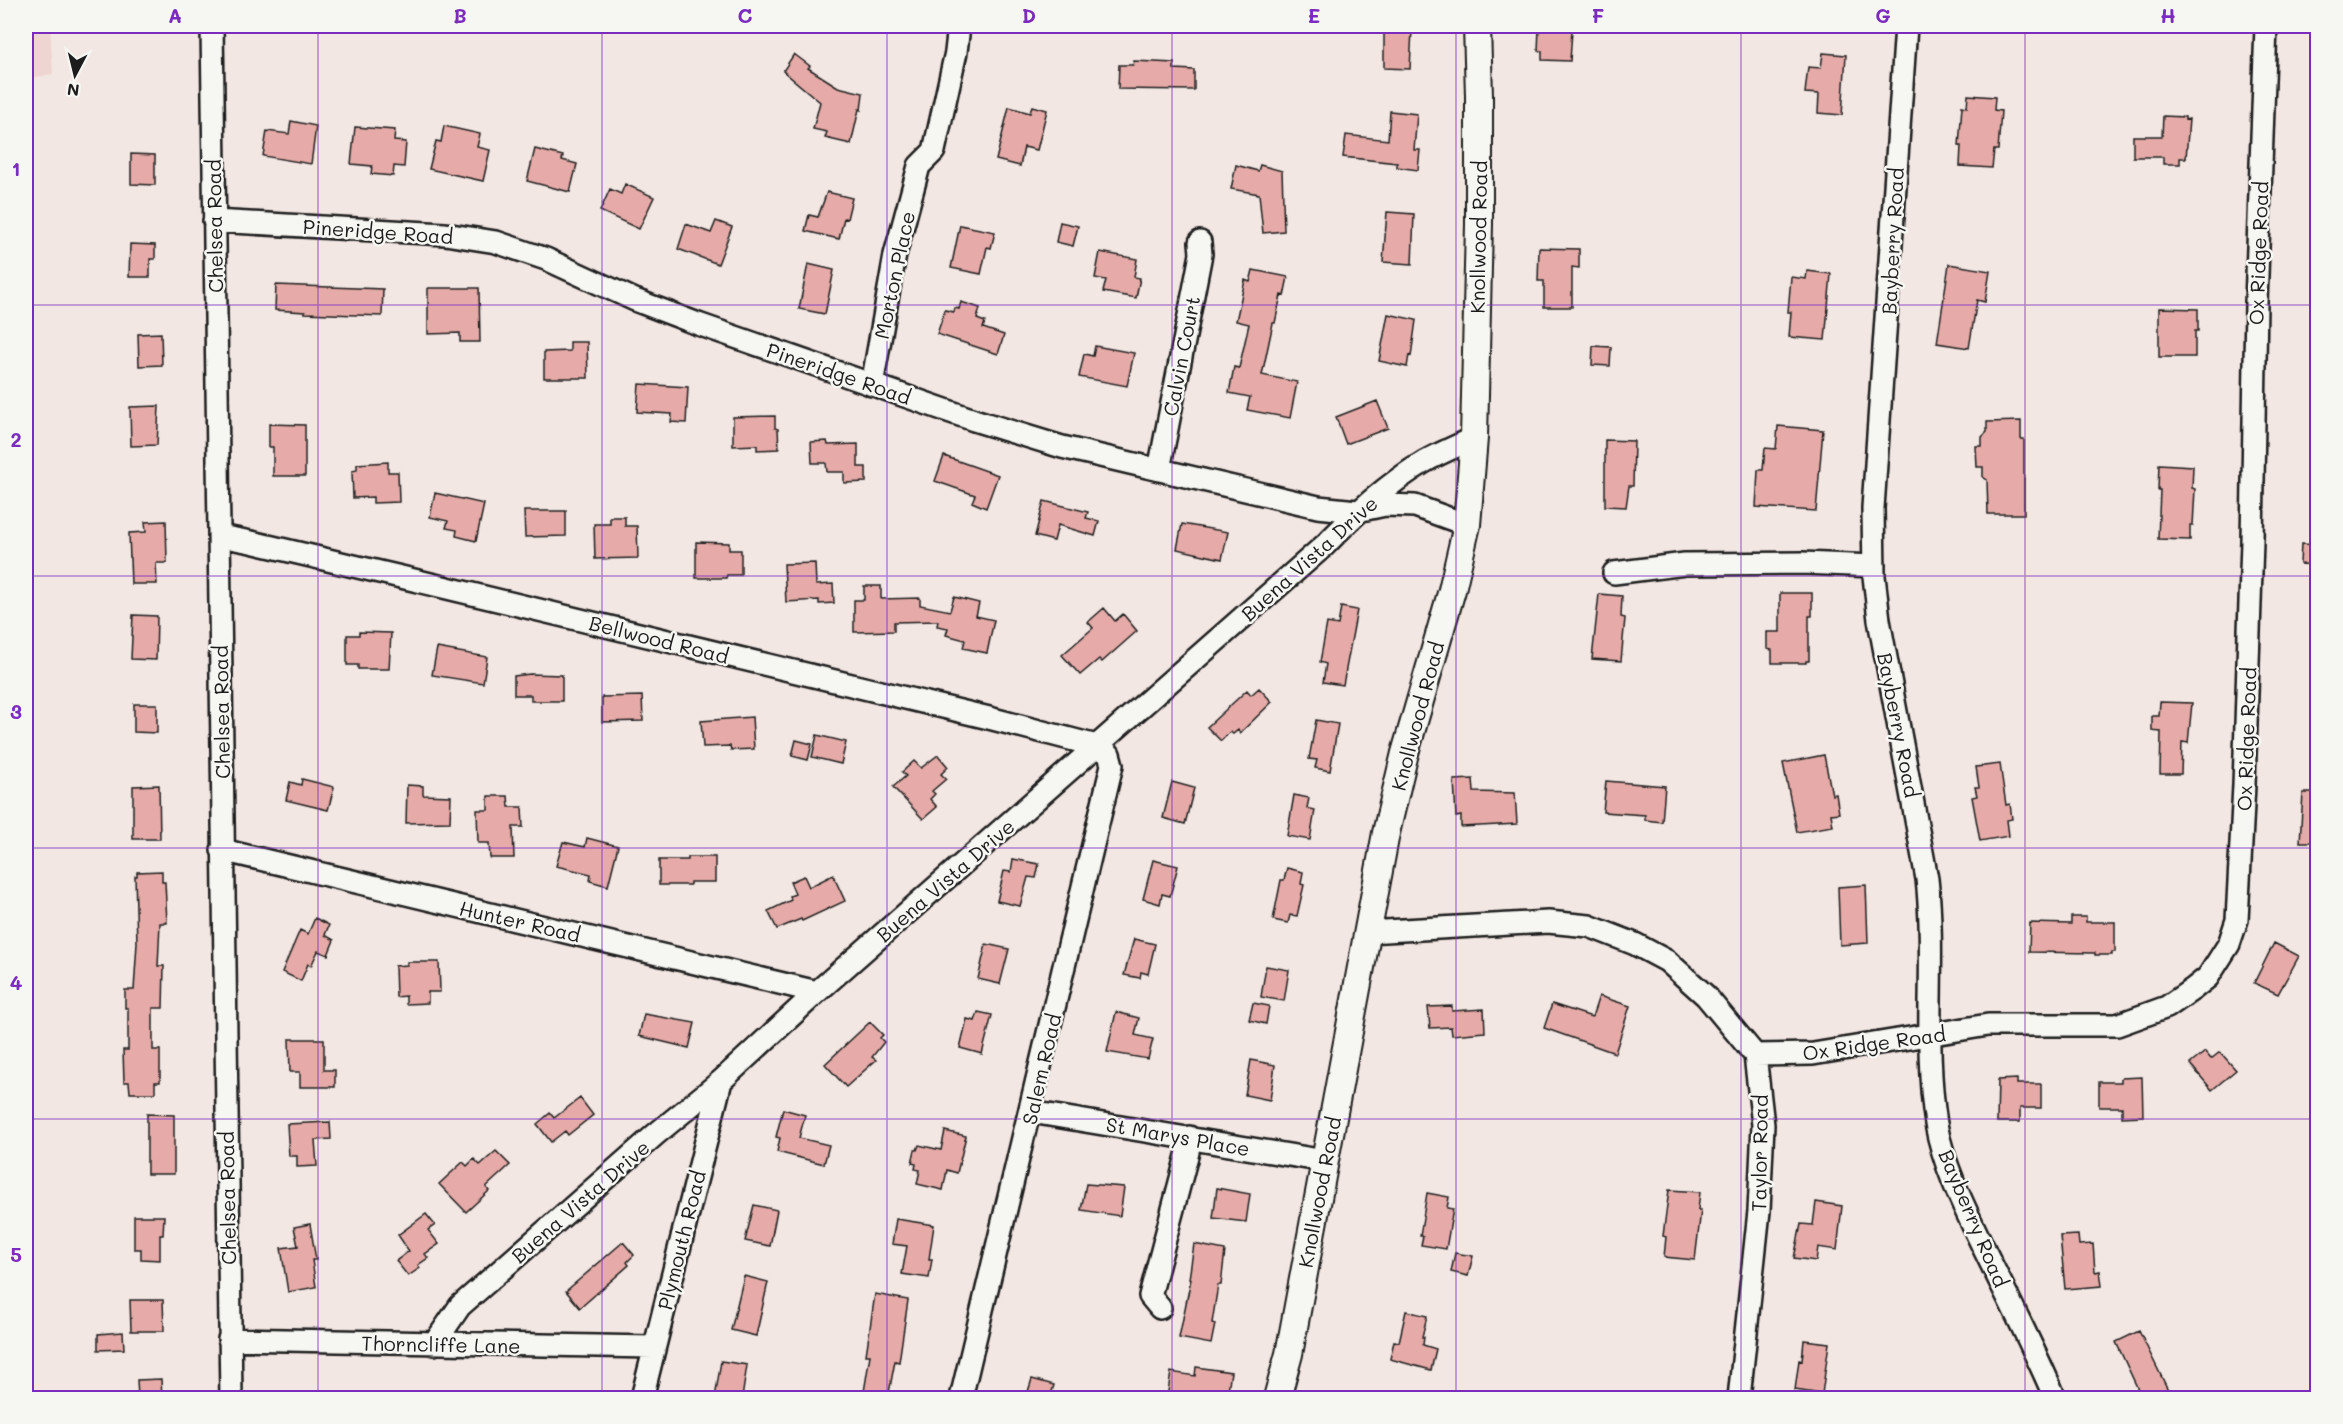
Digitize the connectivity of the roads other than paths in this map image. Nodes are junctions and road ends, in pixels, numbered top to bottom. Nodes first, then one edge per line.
1 (212, 26) edge
2 (959, 26) edge
3 (1477, 26) edge
4 (1906, 26) edge
5 (2266, 26) edge
6 (214, 221) junction
7 (1200, 242) dead end
8 (872, 385) junction
9 (1474, 438) junction
10 (1158, 470) junction
11 (1358, 511) junction
12 (1467, 525) junction
13 (220, 537) junction
14 (1874, 566) junction
15 (1614, 573) dead end
16 (1097, 746) junction
17 (222, 850) junction
18 (1367, 932) junction
19 (818, 992) junction
20 (1929, 1036) junction
21 (1755, 1055) junction
22 (721, 1081) junction
23 (1031, 1112) junction
24 (1189, 1137) junction
25 (1325, 1161) junction
26 (1160, 1308) dead end
27 (229, 1339) junction
28 (434, 1344) junction
29 (653, 1347) junction
30 (231, 1398) edge
31 (642, 1398) edge
32 (961, 1398) edge
33 (1277, 1398) edge
34 (1738, 1398) edge
35 (2055, 1398) edge

1 - 6 street, Chelsea Road
2 - 8 street, Morton Place
3 - 9 main road, Knollwood Road
4 - 14 street, Bayberry Road
5 - 20 street, Ox Ridge Road
6 - 8 street, Pineridge Road
6 - 13 street, Chelsea Road
7 - 10 street, Calvin Court
8 - 10 street, Pineridge Road
9 - 11 street, Buena Vista Drive
9 - 12 main road, Knollwood Road
10 - 11 street, Pineridge Road
11 - 12 street, Pineridge Road
11 - 16 street, Buena Vista Drive
12 - 18 main road, Knollwood Road
13 - 16 street, Bellwood Road
13 - 17 street, Chelsea Road
14 - 15 street
14 - 20 street, Bayberry Road
16 - 19 street, Buena Vista Drive
16 - 23 street, Salem Road
17 - 19 street, Hunter Road
17 - 27 street, Chelsea Road
18 - 21 street
18 - 25 main road, Knollwood Road
19 - 22 street, Buena Vista Drive
20 - 21 street, Ox Ridge Road
20 - 35 street, Bayberry Road
21 - 34 street, Taylor Road
22 - 28 street, Buena Vista Drive
22 - 29 street, Plymouth Road
23 - 24 street, St Marys Place
23 - 32 street, Salem Road
24 - 25 street, St Marys Place
24 - 26 street
25 - 33 main road, Knollwood Road
27 - 28 street, Thorncliffe Lane
27 - 30 street, Chelsea Road
28 - 29 street, Thorncliffe Lane
29 - 31 street, Plymouth Road

